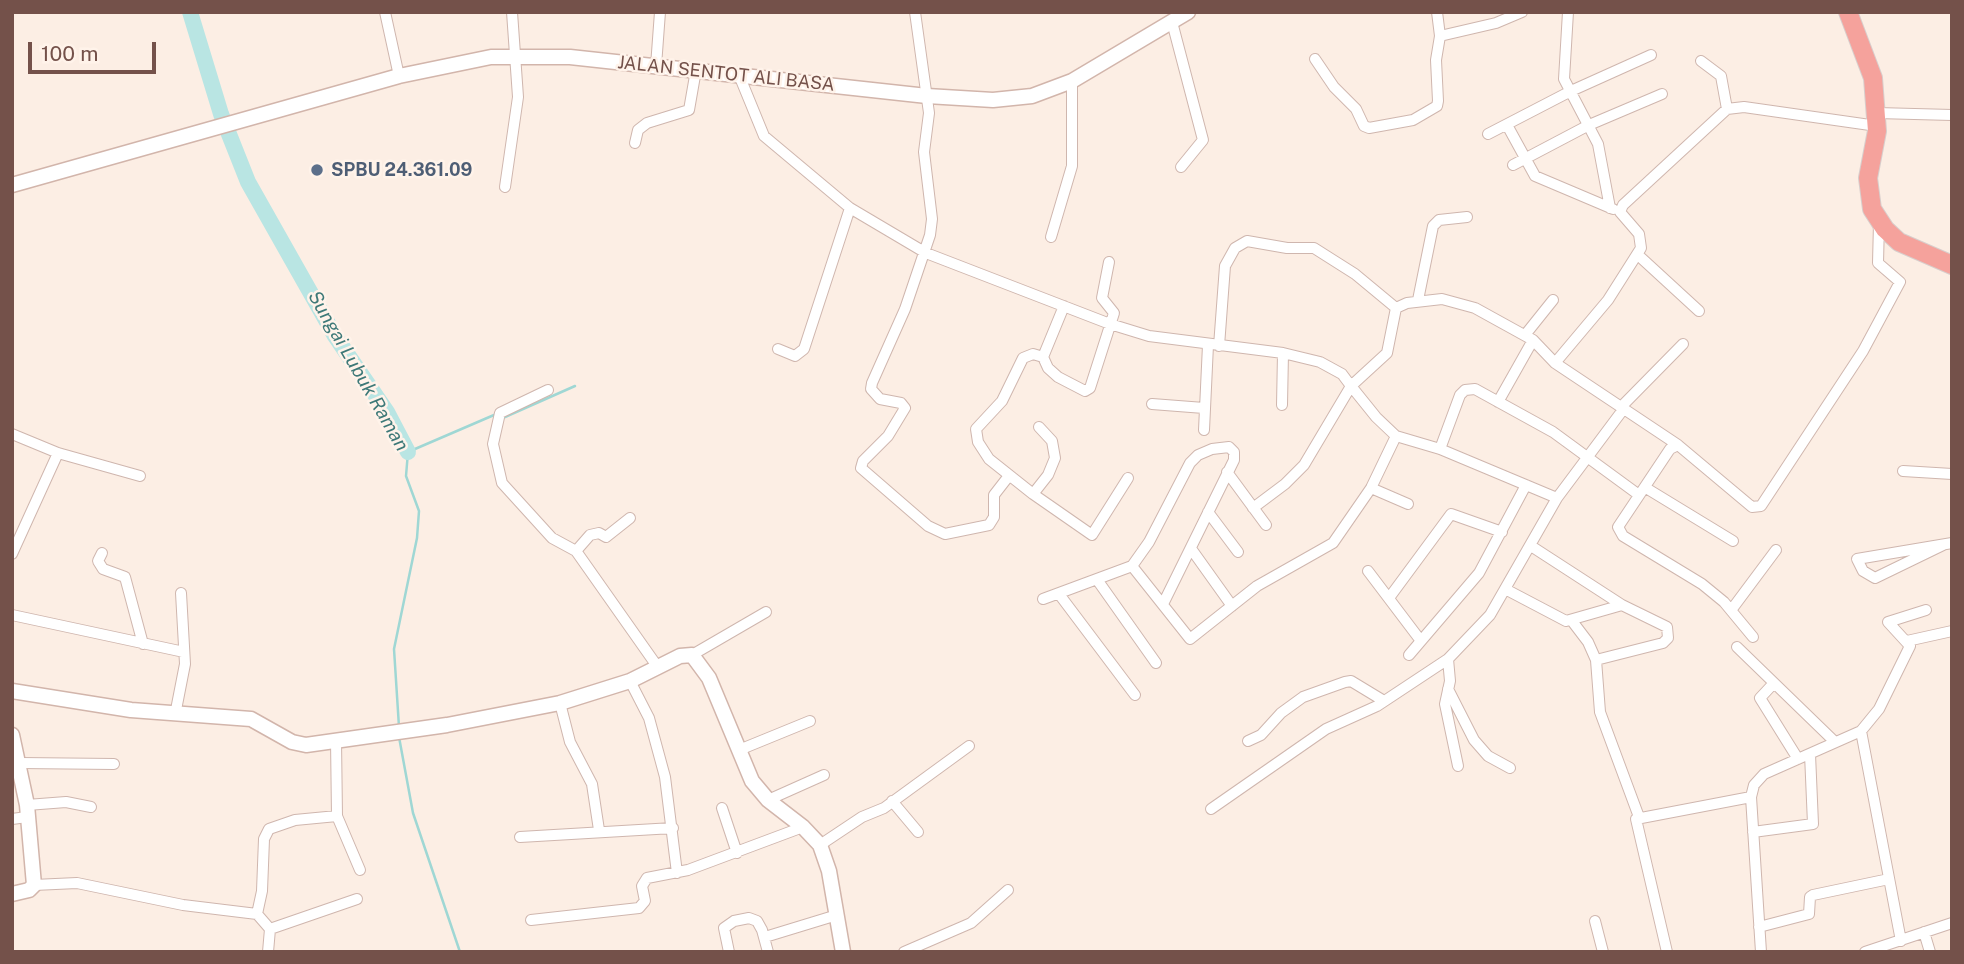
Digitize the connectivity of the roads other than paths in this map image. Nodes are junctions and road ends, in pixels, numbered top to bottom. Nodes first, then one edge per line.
1 (385, 12) edge
2 (512, 12) edge
3 (660, 12) edge
4 (915, 12) edge
5 (1188, 12) edge
6 (1437, 12) edge
7 (1522, 12) edge
8 (1567, 12) edge
9 (1848, 12) edge
10 (1172, 22) junction
11 (1440, 36) junction
12 (1651, 55) dead end
13 (516, 57) junction
14 (1315, 60) dead end
15 (1701, 61) dead end
16 (656, 66) junction
17 (696, 70) junction
18 (739, 75) junction
19 (399, 76) junction
20 (1072, 81) junction
21 (1571, 91) junction
22 (1662, 94) dead end
23 (927, 96) junction
24 (1727, 109) junction
25 (1952, 115) edge
26 (1877, 120) junction
27 (1507, 125) junction
28 (1590, 125) junction
29 (1488, 134) dead end
30 (635, 143) dead end
31 (1525, 159) junction
32 (1513, 165) dead end
33 (1181, 167) dead end
34 (61, 171) junction
35 (12, 180) edge
36 (12, 185) edge
37 (505, 187) dead end
38 (850, 208) junction
39 (1615, 210) junction
40 (1467, 217) dead end
41 (1879, 222) junction
42 (1051, 237) dead end
43 (926, 253) junction
44 (1638, 255) junction
45 (1109, 262) dead end
46 (1952, 265) edge
47 (1418, 300) junction
48 (1553, 300) dead end
49 (1064, 306) junction
50 (1396, 308) junction
51 (1699, 311) dead end
52 (1110, 324) junction
53 (1529, 338) junction
54 (1683, 344) dead end
55 (1214, 346) junction
56 (778, 349) dead end
57 (1283, 353) junction
58 (1043, 357) junction
59 (1555, 363) junction
60 (1351, 386) junction
61 (548, 390) dead end
62 (1498, 402) junction
63 (1152, 404) dead end
64 (1282, 405) dead end
65 (1621, 407) junction
66 (1204, 408) junction
67 (1039, 427) dead end
68 (1204, 430) dead end
69 (12, 434) edge
70 (1396, 436) junction
71 (1678, 445) junction
72 (1440, 449) junction
73 (58, 453) junction
74 (1587, 458) junction
75 (1903, 471) dead end
76 (1227, 472) junction
77 (1952, 474) edge
78 (140, 476) dead end
79 (1008, 477) junction
80 (1128, 478) dead end
81 (1527, 485) junction
82 (1371, 488) junction
83 (1643, 491) junction
84 (1033, 494) junction
85 (1557, 498) junction
86 (1408, 504) dead end
87 (1253, 508) junction
88 (1208, 512) junction
89 (629, 518) dead end
90 (1266, 525) dead end
91 (1502, 532) junction
92 (1733, 541) dead end
93 (1947, 544) edge
94 (1531, 546) junction
95 (1192, 550) junction
96 (1776, 550) dead end
97 (576, 551) junction
98 (1238, 552) dead end
99 (102, 553) dead end
100 (12, 554) edge
101 (1132, 566) junction
102 (1368, 571) dead end
103 (1098, 581) junction
104 (1507, 590) junction
105 (181, 593) dead end
106 (1059, 594) junction
107 (1389, 598) junction
108 (1043, 599) dead end
109 (1163, 604) junction
110 (1622, 605) junction
111 (1232, 606) junction
112 (1732, 609) junction
113 (1926, 610) dead end
114 (766, 612) dead end
115 (12, 615) edge
116 (1572, 621) junction
117 (1952, 631) edge
118 (1753, 638) dead end
119 (1421, 641) junction
120 (1907, 641) junction
121 (143, 644) junction
122 (1737, 647) dead end
123 (184, 652) junction
124 (692, 655) junction
125 (1409, 655) dead end
126 (1448, 659) junction
127 (1597, 660) junction
128 (1156, 663) dead end
129 (657, 666) junction
130 (630, 681) junction
131 (1774, 683) junction
132 (1447, 688) junction
133 (12, 691) edge
134 (1135, 695) dead end
135 (1384, 701) junction
136 (561, 703) junction
137 (175, 715) junction
138 (810, 721) dead end
139 (1861, 731) junction
140 (336, 740) junction
141 (1248, 741) dead end
142 (13, 743) edge
143 (1835, 743) junction
144 (969, 746) dead end
145 (738, 751) junction
146 (1810, 754) junction
147 (1798, 759) junction
148 (20, 763) junction
149 (114, 764) dead end
150 (1458, 766) dead end
151 (1510, 768) dead end
152 (824, 775) dead end
153 (1751, 797) junction
154 (768, 800) junction
155 (892, 801) junction
156 (91, 807) dead end
157 (722, 808) dead end
158 (1211, 808) dead end
159 (22, 814) edge
160 (337, 816) junction
161 (1639, 817) junction
162 (803, 827) junction
163 (673, 828) junction
164 (599, 830) junction
165 (918, 832) dead end
166 (1753, 832) junction
167 (520, 837) dead end
168 (820, 845) junction
169 (737, 853) junction
170 (360, 870) dead end
171 (677, 873) junction
172 (1889, 878) junction
173 (34, 885) junction
174 (1008, 890) dead end
175 (12, 894) edge
176 (357, 899) dead end
177 (257, 914) junction
178 (837, 915) junction
179 (531, 920) dead end
180 (1595, 921) dead end
181 (1952, 923) edge
182 (1759, 927) junction
183 (270, 929) junction
184 (1924, 932) junction
185 (765, 937) junction
186 (1901, 940) junction
187 (1887, 949) edge
188 (268, 952) edge
189 (729, 952) edge
190 (768, 952) edge
191 (843, 952) edge
192 (904, 952) edge
193 (1603, 952) edge
194 (1667, 952) edge
195 (1761, 952) edge
196 (1865, 952) edge
197 (1930, 952) edge

1 - 19 street
2 - 13 street
3 - 16 street
4 - 23 street
5 - 10 main road, JALAN SENTOT ALI BASA
6 - 11 street
7 - 11 street
8 - 21 street
9 - 26 highway
10 - 20 main road, JALAN SENTOT ALI BASA
10 - 33 street
11 - 14 street
12 - 21 street
13 - 16 main road, JALAN SENTOT ALI BASA
13 - 19 main road, JALAN SENTOT ALI BASA
13 - 37 street
15 - 24 street
16 - 17 main road, JALAN SENTOT ALI BASA
17 - 18 main road, JALAN SENTOT ALI BASA
17 - 30 street
18 - 23 main road, JALAN SENTOT ALI BASA
18 - 38 street
19 - 34 main road, JALAN SENTOT ALI BASA
20 - 23 main road, JALAN SENTOT ALI BASA
20 - 42 street
21 - 27 street
21 - 28 street
22 - 28 street
23 - 43 street
24 - 26 street
24 - 39 street
25 - 26 street
26 - 41 highway
27 - 29 street
27 - 31 street
28 - 31 street
28 - 39 street
31 - 32 street
31 - 39 street
34 - 35 main road
34 - 36 main road
38 - 43 street
38 - 56 street
39 - 44 street
40 - 47 street
41 - 46 highway
41 - 71 street
43 - 49 street
43 - 79 street
44 - 51 street
44 - 59 street
45 - 52 street
47 - 50 street
47 - 53 street
48 - 53 street
49 - 52 street
49 - 58 street
50 - 55 street
50 - 60 street
52 - 55 street
52 - 58 street
53 - 59 street
53 - 62 street
54 - 65 street
55 - 57 street
55 - 66 street
57 - 60 street
57 - 64 street
58 - 79 street
59 - 65 street
60 - 70 street
60 - 87 street
61 - 97 street
62 - 72 street
62 - 74 street
63 - 66 street
65 - 71 street
65 - 74 street
66 - 68 street
67 - 84 street
69 - 73 street
70 - 72 street
70 - 82 street
71 - 83 street
72 - 81 street
73 - 78 street
73 - 100 street
74 - 83 street
74 - 85 street
75 - 77 street
76 - 87 street
76 - 88 street
76 - 101 street
79 - 84 street
80 - 84 street
81 - 85 street
81 - 91 street
82 - 86 street
82 - 111 street
83 - 92 street
83 - 112 street
85 - 94 street
87 - 90 street
88 - 95 street
88 - 98 street
89 - 97 street
91 - 107 street
91 - 119 street
93 - 93 street
94 - 104 street
94 - 110 street
95 - 109 street
95 - 111 street
96 - 112 street
97 - 129 street
99 - 121 street
101 - 103 street
101 - 109 street
102 - 107 street
103 - 106 street
103 - 128 street
104 - 116 street
104 - 126 street
105 - 123 street
106 - 108 street
106 - 134 street
107 - 119 street
109 - 111 street
110 - 116 street
110 - 127 street
112 - 118 street
113 - 120 street
114 - 124 street
115 - 121 street
116 - 127 street
117 - 120 street
119 - 125 street
120 - 139 street
121 - 123 street
122 - 131 street
123 - 137 street
124 - 129 main road
124 - 145 main road
126 - 132 street
126 - 135 street
127 - 161 street
129 - 130 main road
130 - 136 main road
130 - 163 street
131 - 143 street
131 - 147 street
132 - 150 street
132 - 151 street
133 - 137 main road
135 - 141 street
135 - 158 street
136 - 140 main road
136 - 164 street
137 - 140 main road
138 - 145 street
139 - 143 street
139 - 172 street
140 - 160 street
142 - 148 main road
143 - 146 street
144 - 155 street
145 - 154 main road
146 - 147 street
146 - 166 street
147 - 153 street
148 - 149 street
148 - 159 main road
152 - 154 street
153 - 161 street
153 - 166 street
154 - 162 main road
155 - 165 street
155 - 168 street
156 - 159 street
157 - 169 street
159 - 173 main road
160 - 170 street
160 - 177 street
161 - 194 street
162 - 168 main road
162 - 169 street
163 - 164 street
163 - 171 street
164 - 167 street
166 - 182 street
168 - 178 main road
169 - 171 street
171 - 179 street
172 - 182 street
172 - 186 street
173 - 175 main road
173 - 177 street
174 - 192 street
176 - 183 street
177 - 183 street
178 - 185 street
178 - 191 main road
180 - 193 street
181 - 184 street
182 - 195 street
183 - 188 street
184 - 186 street
184 - 197 street
185 - 189 street
185 - 190 street
186 - 187 street
187 - 196 street

